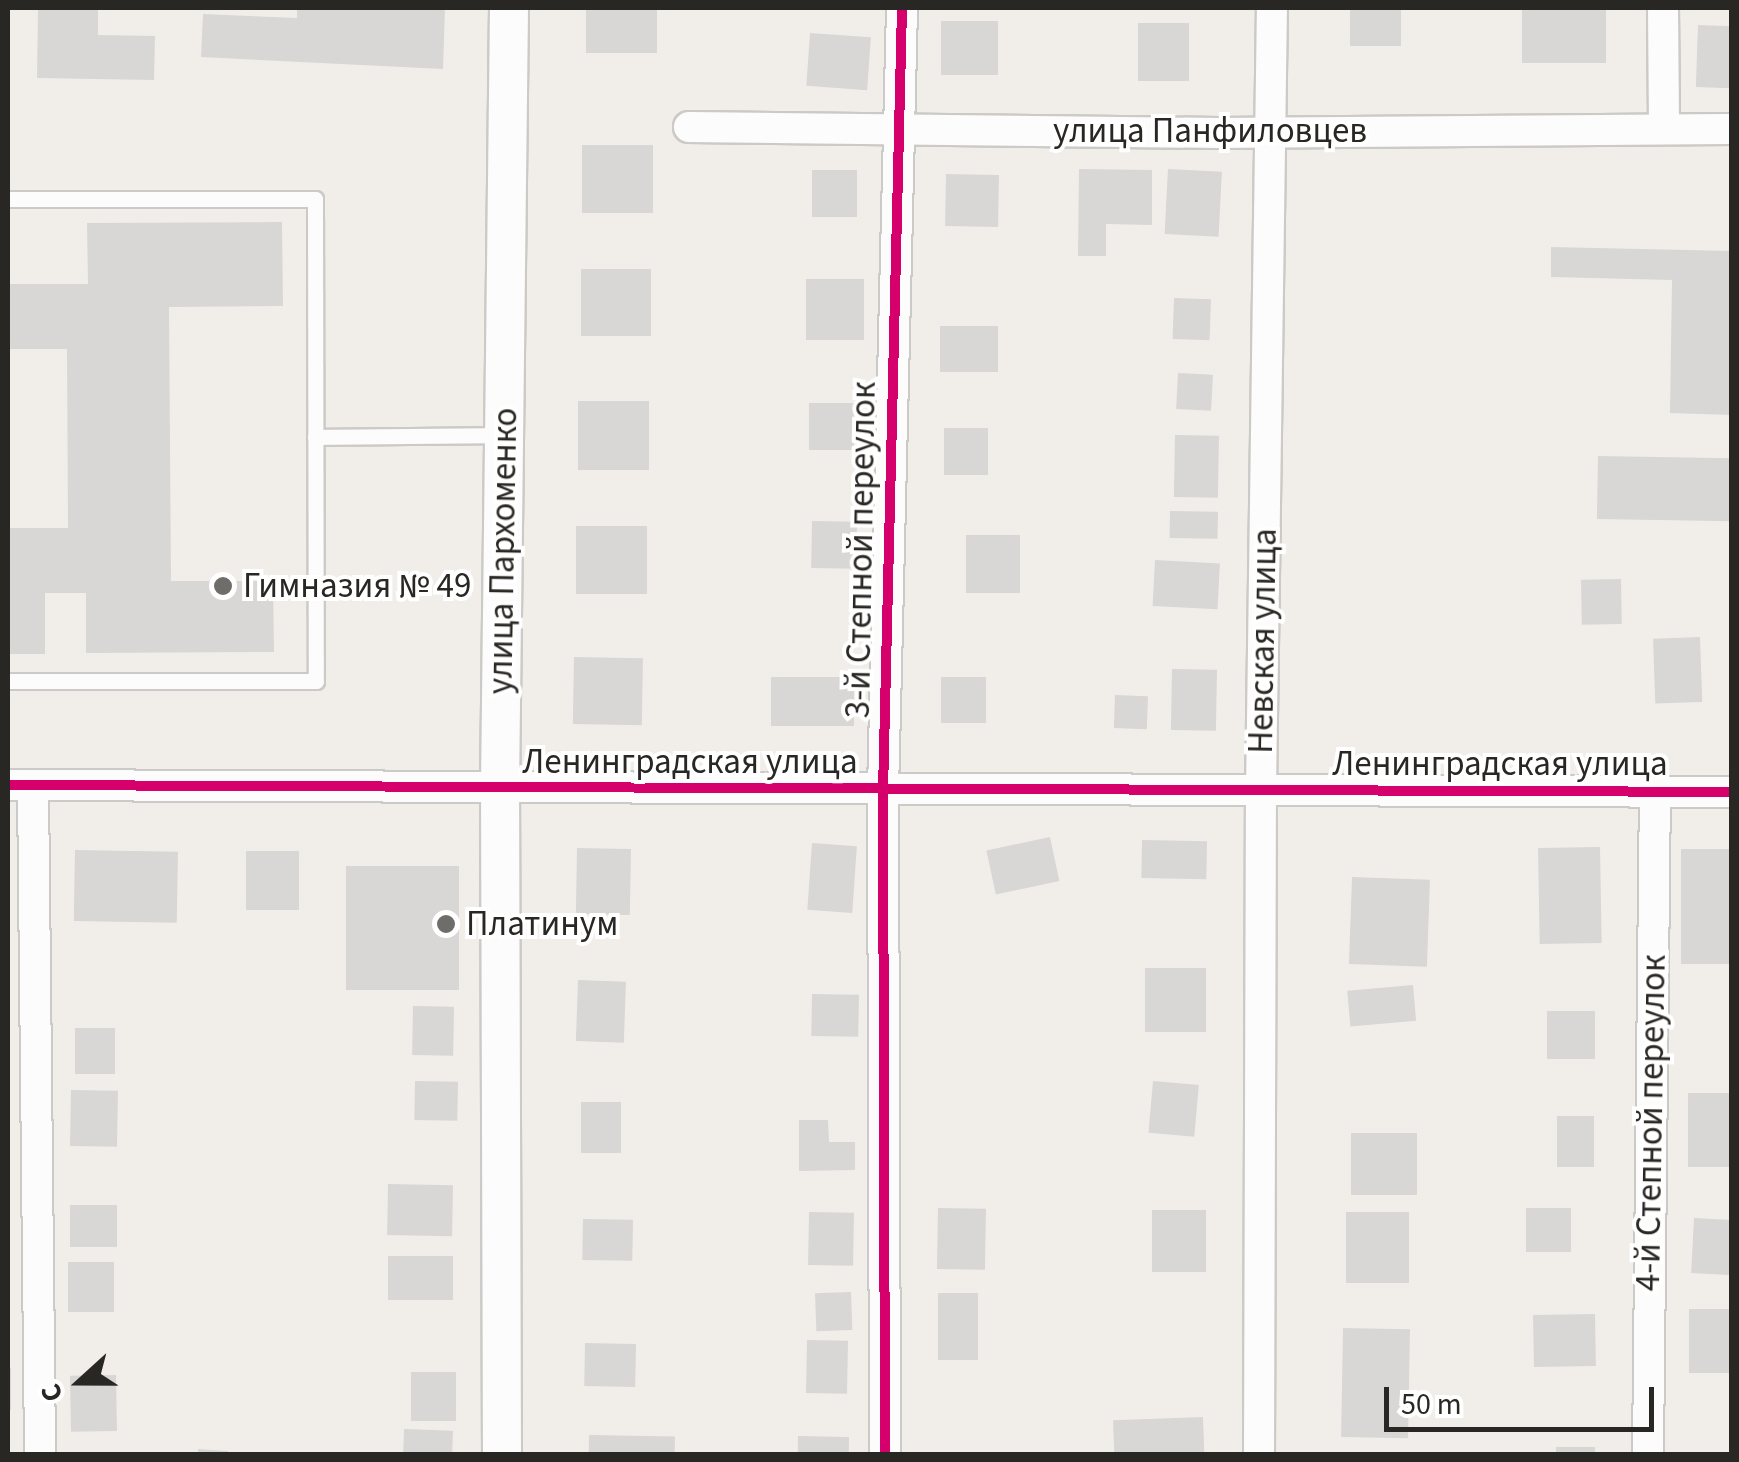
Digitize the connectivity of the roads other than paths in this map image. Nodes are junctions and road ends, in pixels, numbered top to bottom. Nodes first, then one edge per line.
1 (509, 8) edge
2 (902, 8) edge
3 (1272, 8) edge
4 (1662, 8) edge
5 (689, 127) dead end
6 (900, 128) junction
7 (1664, 129) junction
8 (1732, 129) edge
9 (1270, 133) junction
10 (8, 199) edge
11 (504, 435) junction
12 (315, 437) junction
13 (8, 681) edge
14 (20, 785) edge
15 (500, 789) junction
16 (883, 791) junction
17 (1261, 791) junction
18 (1655, 791) junction
19 (1732, 792) edge
20 (40, 1454) edge
21 (502, 1454) edge
22 (886, 1454) edge
23 (1259, 1454) edge
24 (1648, 1454) edge

1 - 11 street, улица Пархоменко
2 - 6 street, 3-й Степной переулок
3 - 9 street, Невская улица
4 - 7 street
5 - 6 street, улица Панфиловцев
6 - 9 street, улица Панфиловцев
6 - 16 street, 3-й Степной переулок
7 - 8 street, улица Панфиловцев
7 - 9 street, улица Панфиловцев
9 - 17 street, Невская улица
10 - 12 lane
11 - 12 lane
11 - 15 street, улица Пархоменко
12 - 13 lane
14 - 15 street, Ленинградская улица
14 - 20 street
15 - 16 street, Ленинградская улица
15 - 21 street, улица Пархоменко
16 - 17 street, Ленинградская улица
16 - 22 street, 3-й Степной переулок
17 - 18 street, Ленинградская улица
17 - 23 street, Невская улица
18 - 19 street, Ленинградская улица
18 - 24 street, 4-й Степной переулок

